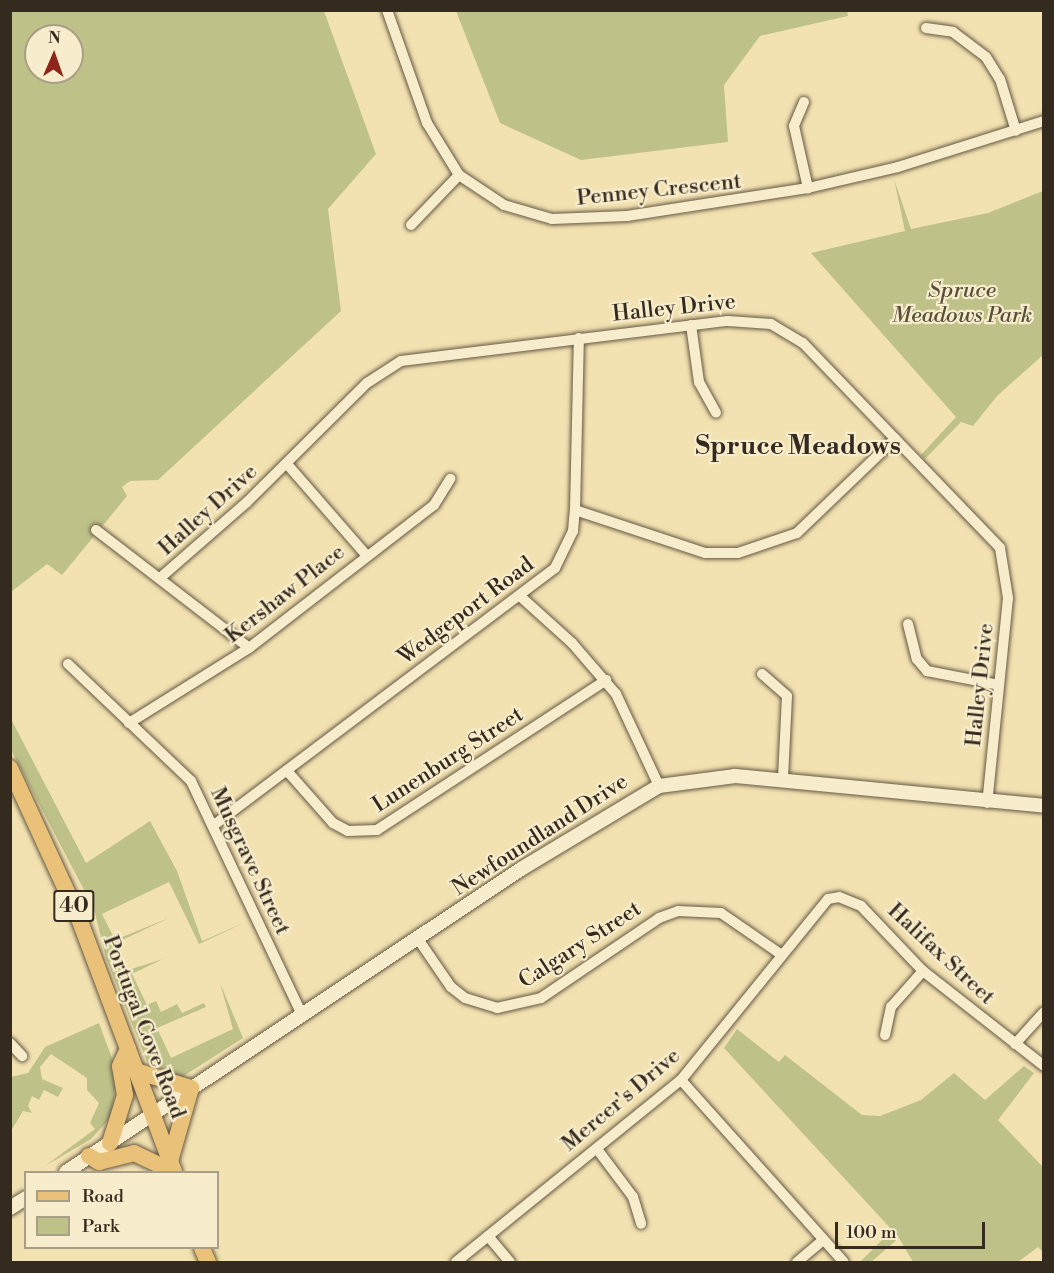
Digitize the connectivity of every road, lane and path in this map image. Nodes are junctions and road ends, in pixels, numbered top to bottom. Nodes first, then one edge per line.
1 (387, 10) edge
2 (926, 28) dead end
3 (804, 102) dead end
4 (1044, 121) edge
5 (1016, 131) junction
6 (459, 175) junction
7 (808, 188) junction
8 (411, 225) dead end
9 (691, 325) junction
10 (579, 339) junction
11 (716, 413) dead end
12 (895, 439) junction
13 (287, 464) junction
14 (450, 479) dead end
15 (575, 510) junction
16 (96, 530) dead end
17 (366, 555) junction
18 (160, 579) junction
19 (521, 597) junction
20 (908, 624) dead end
21 (249, 648) junction
22 (68, 664) dead end
23 (762, 674) dead end
24 (606, 680) junction
25 (999, 685) junction
26 (129, 723) junction
27 (10, 768) edge
28 (288, 772) junction
29 (783, 779) junction
30 (659, 786) junction
31 (987, 803) junction
32 (1044, 806) edge
33 (214, 825) junction
34 (839, 897) joint
35 (418, 939) junction
36 (779, 953) junction
37 (923, 971) junction
38 (1044, 1012) edge
39 (301, 1013) junction
40 (885, 1035) dead end
41 (10, 1043) edge
42 (1015, 1044) junction
43 (128, 1049) junction
44 (22, 1056) dead end
45 (1044, 1066) edge
46 (136, 1071) junction
47 (681, 1080) junction
48 (191, 1088) junction
49 (153, 1114) junction
50 (110, 1143) junction
51 (597, 1149) junction
52 (89, 1156) junction
53 (173, 1168) edge
54 (69, 1171) edge
55 (24, 1199) edge
56 (10, 1208) edge
57 (641, 1224) dead end
58 (488, 1236) junction
59 (823, 1240) junction
60 (202, 1249) edge
61 (208, 1263) edge
62 (456, 1263) edge
63 (510, 1263) edge
64 (797, 1263) edge
65 (844, 1263) edge

1 - 6 street, Penney Crescent
2 - 5 street
3 - 7 street
4 - 5 street, Penney Crescent
5 - 7 street, Penney Crescent
6 - 7 street, Penney Crescent
6 - 8 street
9 - 10 street, Halley Drive
9 - 11 street
9 - 12 street, Halley Drive
10 - 13 street, Halley Drive
10 - 15 street, Wedgeport Road
12 - 15 street
12 - 25 street, Halley Drive
13 - 17 street
13 - 18 street, Halley Drive
14 - 17 street, Kershaw Place
15 - 19 street, Wedgeport Road
16 - 18 street
17 - 21 street, Kershaw Place
18 - 21 street
19 - 24 street
19 - 28 street, Wedgeport Road
20 - 25 street
21 - 26 street, Kershaw Place
22 - 26 street, Musgrave Street
23 - 29 street
24 - 28 street, Lunenburg Street
24 - 30 street
25 - 31 street, Halley Drive
26 - 33 street, Musgrave Street
27 - 43 main road, Portugal Cove Road / 40
28 - 33 street, Wedgeport Road
29 - 30 street, Newfoundland Drive
29 - 31 street, Newfoundland Drive
30 - 35 street, Newfoundland Drive
31 - 32 street, Newfoundland Drive
33 - 39 street, Musgrave Street
34 - 36 street, Mercer's Drive
34 - 37 street, Halifax Street
35 - 36 street, Calgary Street
35 - 39 street, Newfoundland Drive
36 - 47 street, Mercer's Drive
37 - 40 street
37 - 42 street, Halifax Street
38 - 42 street
39 - 48 street, Newfoundland Drive
41 - 44 street
42 - 45 street, Halifax Street
43 - 46 main road, Portugal Cove Road / 40
43 - 50 main road
46 - 48 main road
46 - 49 main road, Portugal Cove Road / 40
47 - 51 street, Mercer's Drive
47 - 59 street
48 - 49 street, Newfoundland Drive
48 - 53 main road
49 - 50 street, Newfoundland Drive
49 - 53 main road, Portugal Cove Road / 40
50 - 52 street, Newfoundland Drive
51 - 57 street
51 - 58 street, Mercer's Drive
52 - 53 main road
52 - 54 street, Newfoundland Drive
55 - 56 street
58 - 62 street, Mercer's Drive
58 - 63 street
59 - 64 street
59 - 65 street
60 - 61 main road

